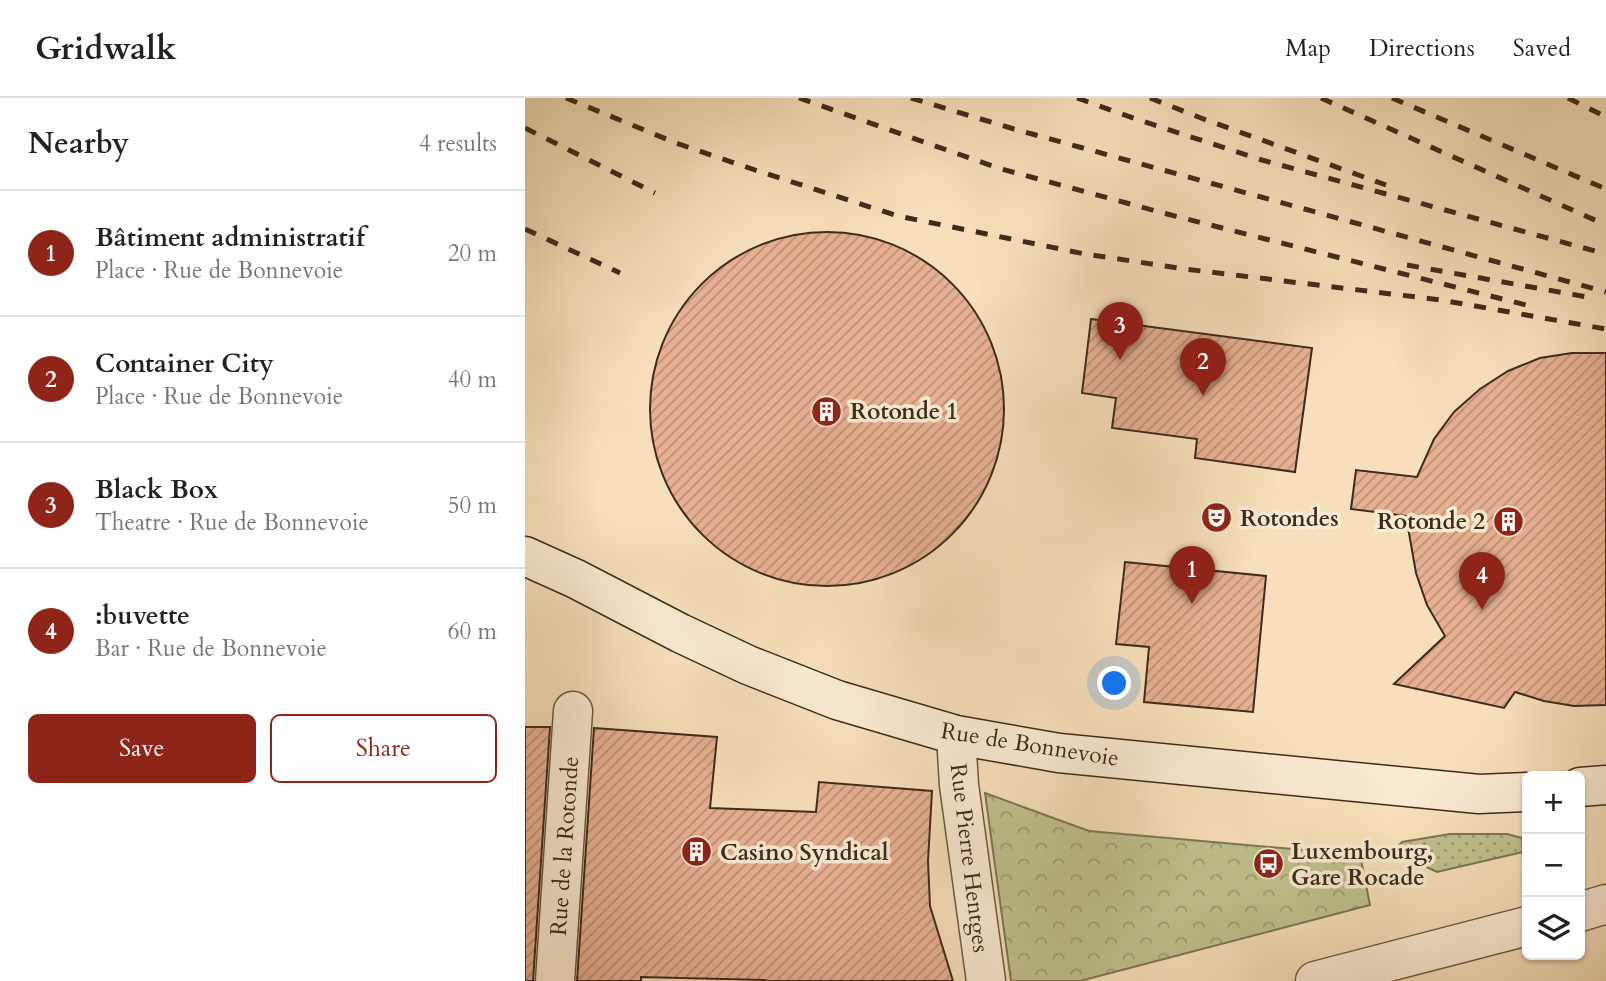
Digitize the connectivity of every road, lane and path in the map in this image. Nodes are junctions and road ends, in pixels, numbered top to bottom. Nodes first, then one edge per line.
1 (525, 556) edge
2 (573, 711) dead end
3 (956, 735) junction
4 (1606, 785) edge
5 (1585, 787) edge
6 (1522, 792) edge
7 (1606, 904) edge
8 (1585, 910) edge
9 (1522, 927) edge
10 (555, 981) edge
11 (986, 981) edge
12 (1315, 981) edge

1 - 3 main road, Rue de Bonnevoie
2 - 10 main road, Rue de la Rotonde
3 - 6 main road, Rue de Bonnevoie
3 - 11 main road, Rue Pierre Hentges
4 - 5 main road
7 - 8 main road
9 - 12 main road

